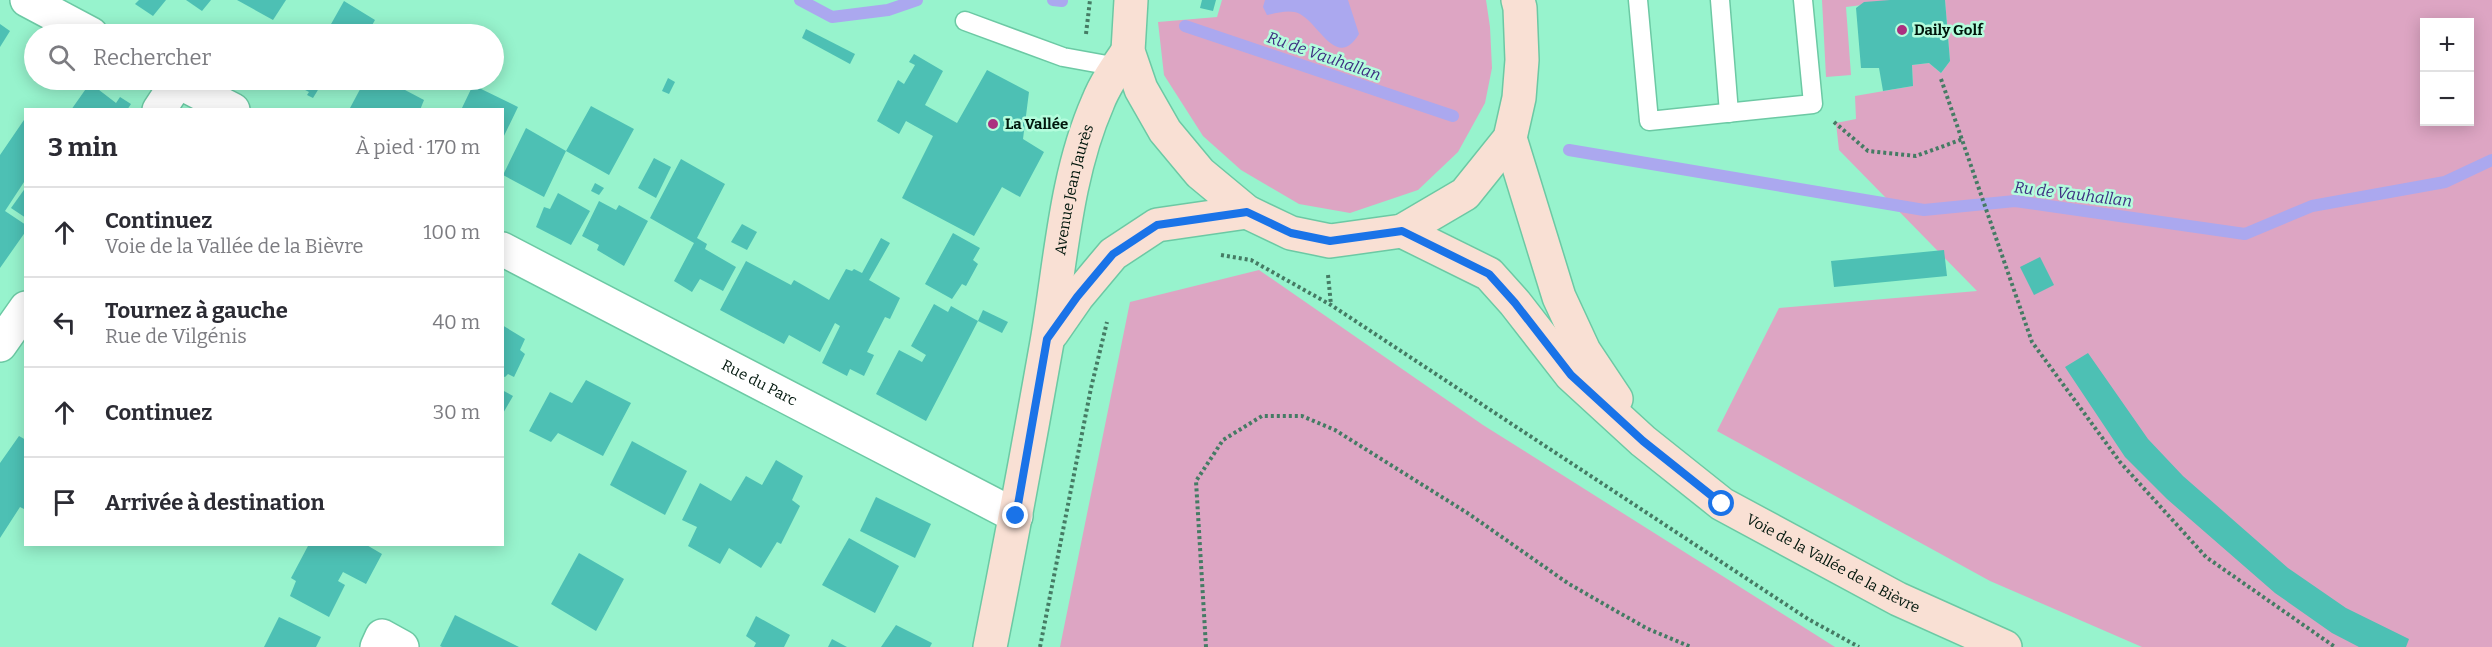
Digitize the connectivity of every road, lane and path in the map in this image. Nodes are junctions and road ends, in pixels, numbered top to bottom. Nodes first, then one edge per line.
1 (27, 0) edge
2 (1131, 0) edge
3 (1518, 0) edge
4 (1638, 0) edge
5 (1720, 0) edge
6 (1803, 0) edge
7 (965, 21) dead end
8 (73, 24) edge
9 (1123, 59) junction
10 (1941, 79) dead end
11 (171, 90) edge
12 (196, 90) edge
13 (1813, 104) junction
14 (160, 108) edge
15 (229, 108) edge
16 (1729, 113) junction
17 (1510, 138) junction
18 (1963, 139) junction
19 (1247, 212) junction
20 (1402, 231) junction
21 (504, 250) edge
22 (1219, 254) dead end
23 (24, 311) edge
24 (1108, 319) dead end
25 (1047, 339) junction
26 (0, 345) edge
27 (1643, 441) junction
28 (1016, 516) junction
29 (377, 647) edge
30 (402, 647) edge
31 (990, 647) edge
32 (1040, 647) edge
33 (1206, 647) edge
34 (1691, 647) edge
35 (1859, 647) edge
36 (2005, 647) edge
37 (2335, 647) edge

1 - 8 street
2 - 9 main road, Voie de la Vallée de la Bièvre
3 - 17 main road, Voie de la Vallée de la Bièvre
4 - 16 lane
5 - 16 lane
6 - 13 lane
7 - 9 lane
9 - 19 main road, Voie de la Vallée de la Bièvre
9 - 25 main road, Avenue Jean Jaurès
10 - 18 path
11 - 14 street
12 - 15 street
13 - 16 lane
13 - 18 path
17 - 20 main road, Voie de la Vallée de la Bièvre
17 - 27 main road, Voie de la Vallée de la Bièvre
18 - 37 path
19 - 20 main road, Voie de la Vallée de la Bièvre
19 - 25 main road
20 - 27 main road, Voie de la Vallée de la Bièvre
21 - 28 street, Rue du Parc
22 - 35 path
23 - 26 street
24 - 32 path
25 - 28 main road, Avenue Jean Jaurès
27 - 36 main road, Voie de la Vallée de la Bièvre
28 - 31 main road, Avenue Jean Jaurès
29 - 30 street
33 - 34 path

